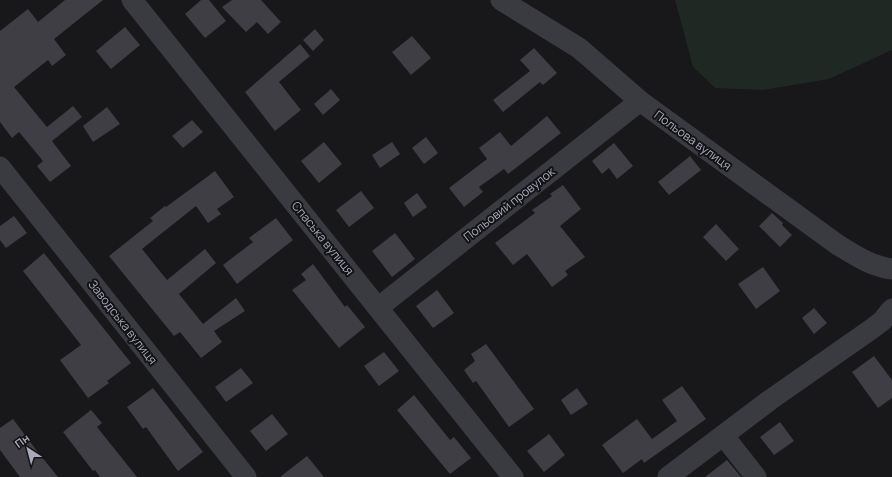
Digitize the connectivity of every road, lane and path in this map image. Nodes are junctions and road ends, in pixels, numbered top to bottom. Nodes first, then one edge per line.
1 (132, 0) edge
2 (502, 0) edge
3 (640, 101) junction
4 (0, 167) edge
5 (892, 269) edge
6 (379, 307) junction
7 (892, 308) edge
8 (723, 435) junction
9 (246, 477) edge
10 (513, 477) edge
11 (668, 477) edge
12 (756, 477) edge

1 - 6 street, Спаська вулиця
2 - 3 street, Польова вулиця
3 - 5 street, Польова вулиця
3 - 6 street, Польовий провулок
4 - 9 street, Заводська вулиця
6 - 10 street, Спаська вулиця
7 - 8 street
8 - 11 street
8 - 12 street

